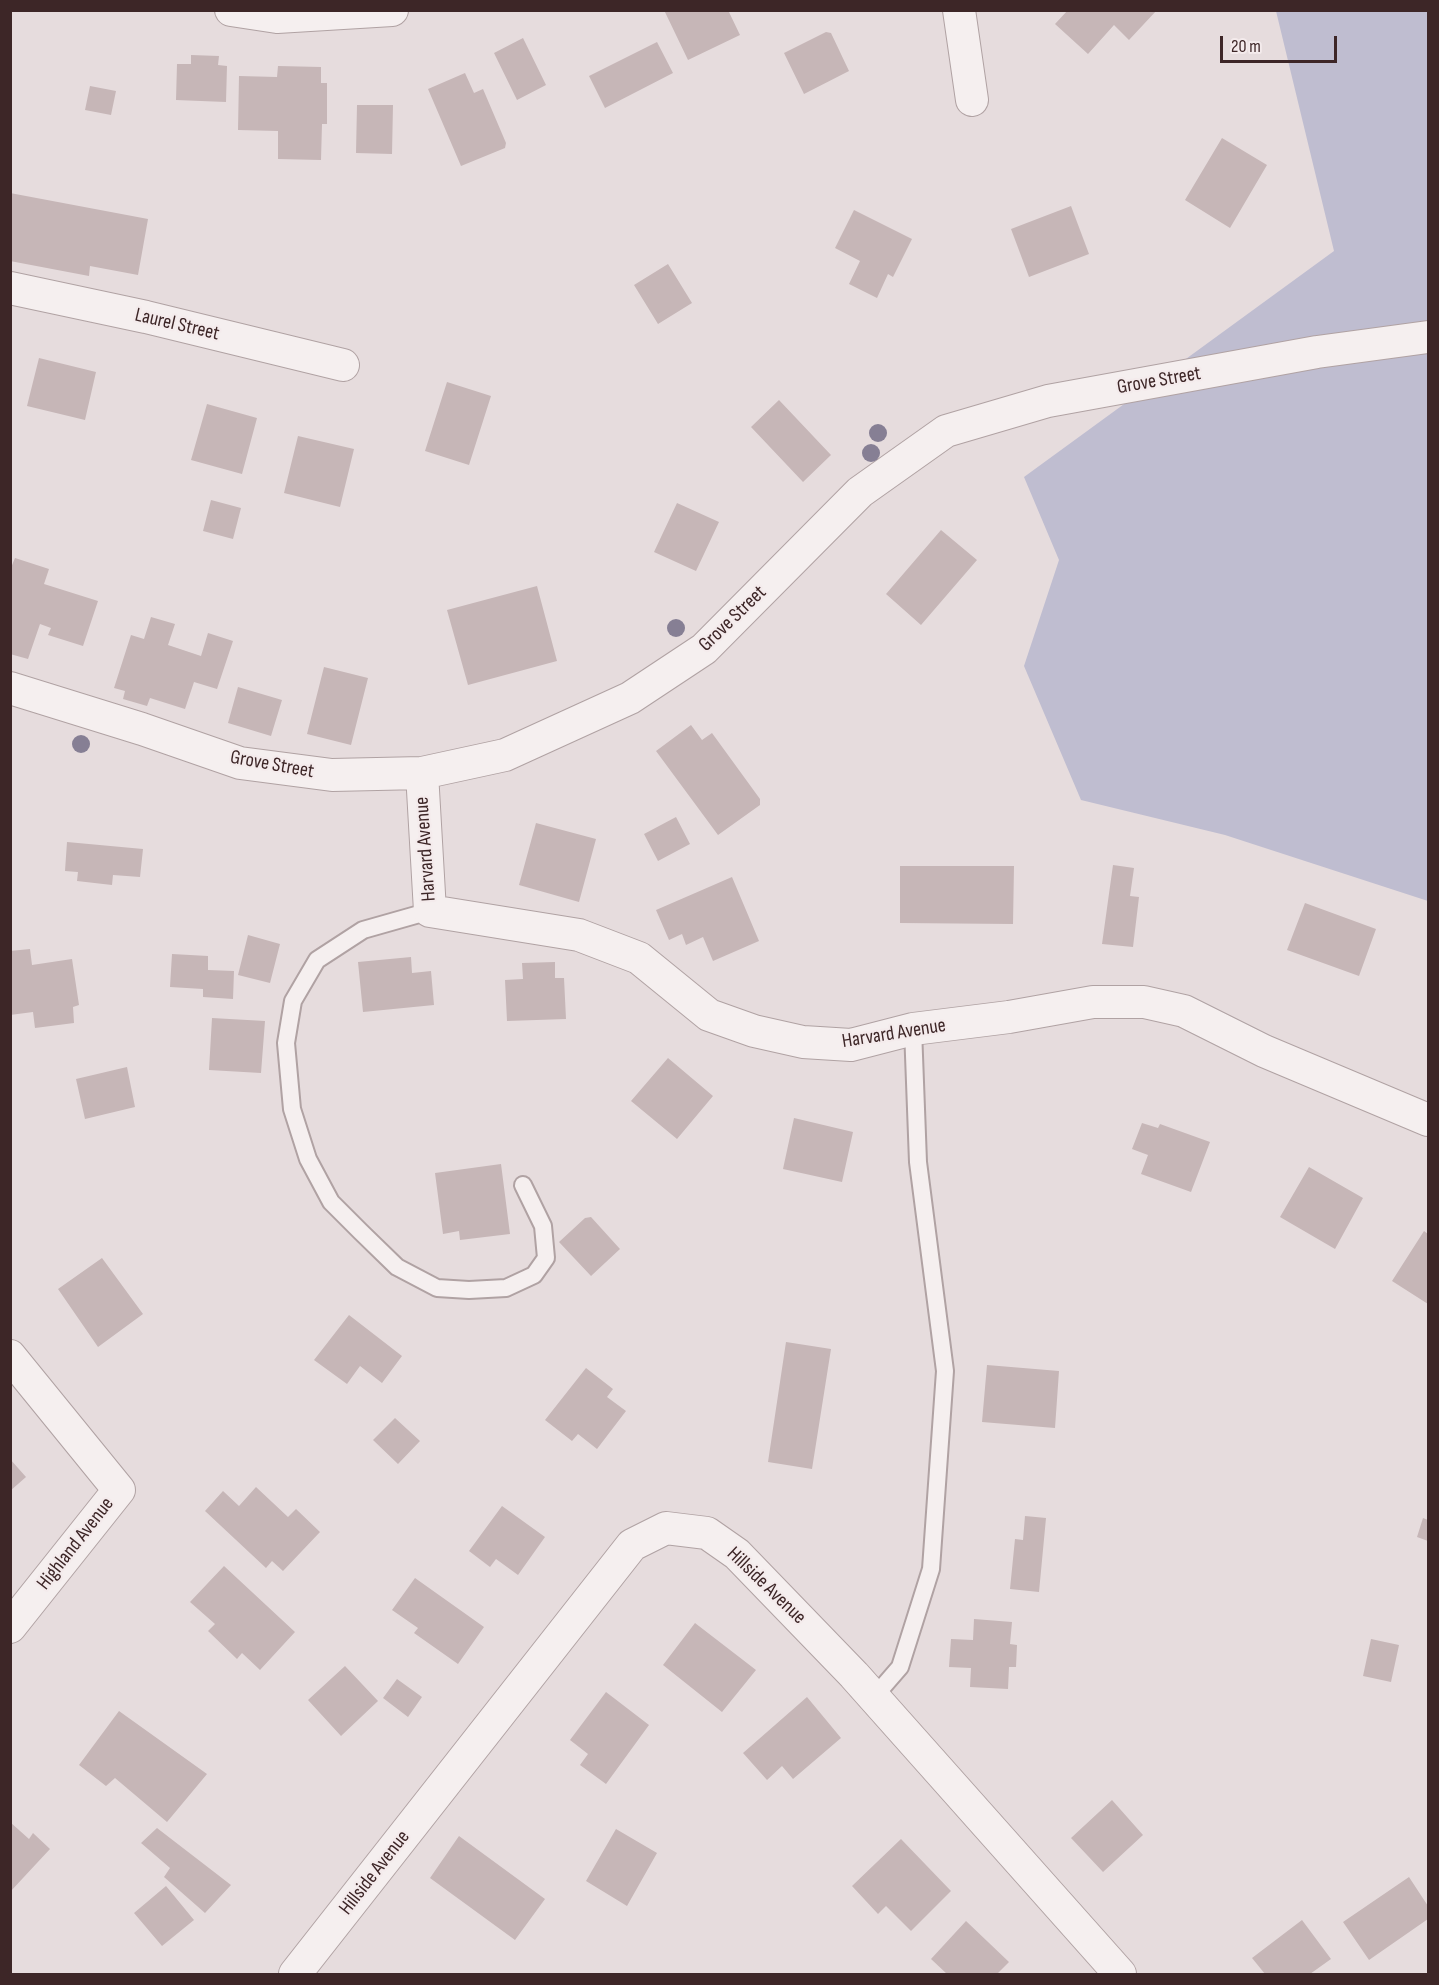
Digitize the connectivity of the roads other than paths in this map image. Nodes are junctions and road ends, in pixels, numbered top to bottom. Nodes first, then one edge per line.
1 (231, 10) edge
2 (392, 10) edge
3 (959, 10) edge
4 (972, 100) dead end
5 (10, 288) edge
6 (1428, 337) edge
7 (343, 365) dead end
8 (10, 688) edge
9 (422, 773) junction
10 (430, 911) junction
11 (913, 1029) junction
12 (1428, 1120) edge
13 (524, 1185) dead end
14 (10, 1356) edge
15 (10, 1627) edge
16 (874, 1697) junction
17 (295, 1974) edge
18 (1120, 1974) edge

1 - 2 street
3 - 4 street
5 - 7 street, Laurel Street
6 - 9 street, Grove Street
8 - 9 street, Grove Street
9 - 10 street, Harvard Avenue
10 - 11 street, Harvard Avenue
10 - 13 lane
11 - 12 street, Harvard Avenue
11 - 16 lane
14 - 15 street, Highland Avenue
16 - 17 street, Hillside Avenue
16 - 18 street, Hillside Avenue

